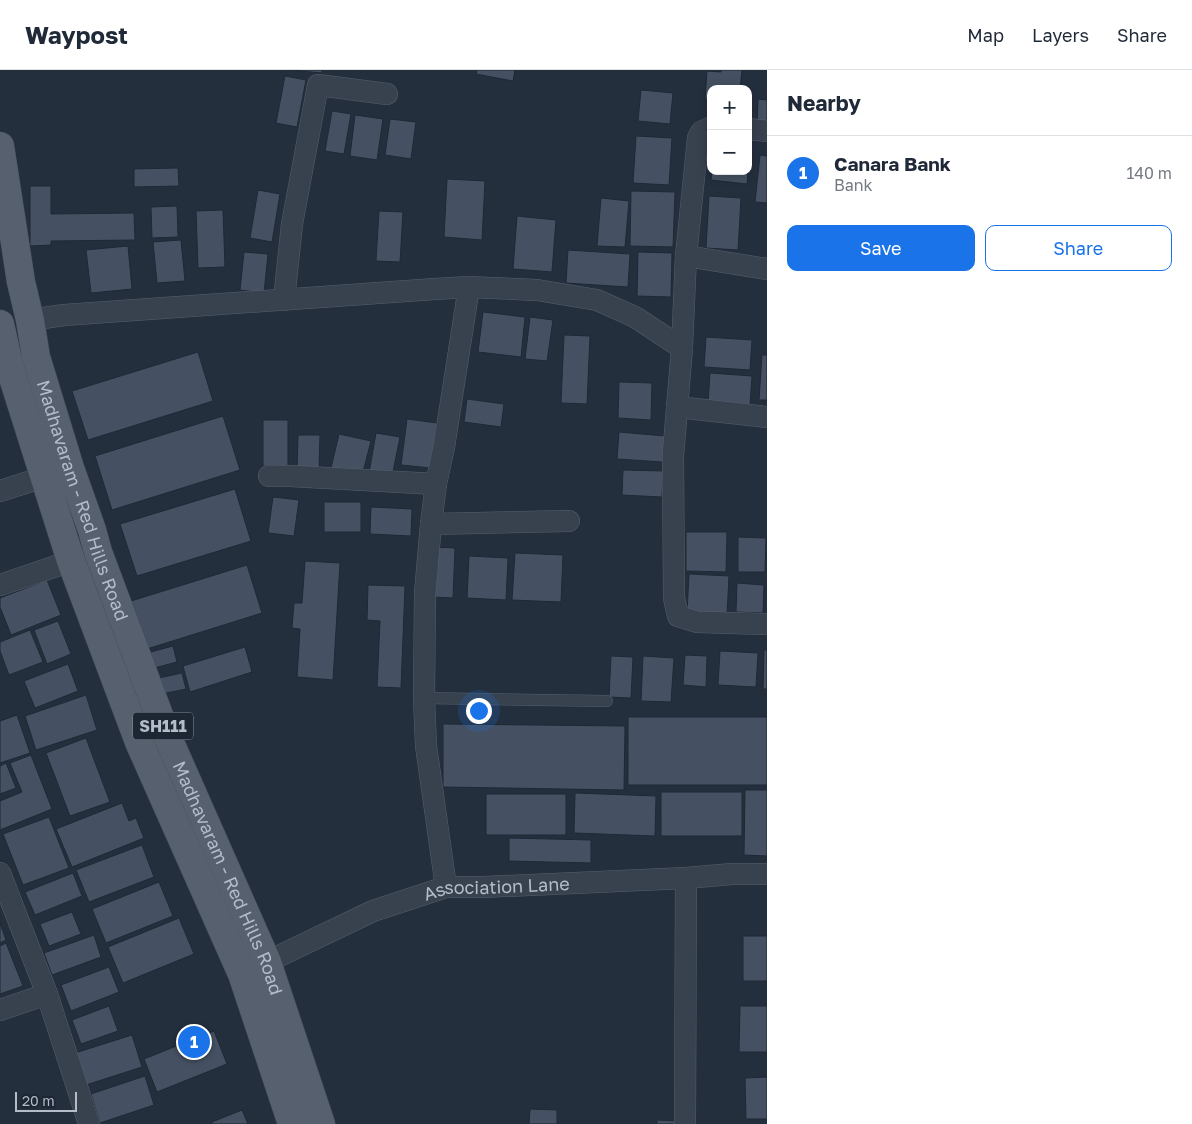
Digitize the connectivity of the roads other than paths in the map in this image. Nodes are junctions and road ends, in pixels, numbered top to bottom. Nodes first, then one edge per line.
1 (387, 94) dead end
2 (707, 129) edge
3 (752, 129) edge
4 (767, 131) edge
5 (0, 146) edge
6 (686, 256) junction
7 (767, 269) edge
8 (469, 288) junction
9 (284, 300) junction
10 (30, 320) junction
11 (0, 324) edge
12 (682, 348) junction
13 (5, 366) edge
14 (677, 407) junction
15 (767, 417) edge
16 (269, 476) dead end
17 (44, 477) junction
18 (436, 484) junction
19 (0, 491) edge
20 (570, 521) dead end
21 (431, 524) junction
22 (71, 560) junction
23 (0, 585) edge
24 (767, 624) edge
25 (424, 698) junction
26 (607, 701) dead end
27 (0, 874) edge
28 (767, 874) edge
29 (686, 878) junction
30 (446, 887) junction
31 (267, 962) junction
32 (242, 974) junction
33 (47, 994) junction
34 (0, 1010) edge
35 (89, 1124) edge
36 (292, 1124) edge
37 (321, 1124) edge
38 (685, 1124) edge

1 - 9 street
2 - 6 street
3 - 4 street
5 - 10 main road, Madhavaram - Red Hills Road
6 - 7 street
6 - 12 street
8 - 9 street
8 - 12 street
8 - 18 street
9 - 10 street
10 - 31 main road, Madhavaram - Red Hills Road / SH111
11 - 13 main road, Madhavaram - Red Hills Road
12 - 14 street
13 - 17 main road, Madhavaram - Red Hills Road / SH111
14 - 15 street
14 - 24 street
16 - 18 street
17 - 19 street
17 - 22 main road, Madhavaram - Red Hills Road / SH111
18 - 21 street
20 - 21 street
21 - 25 street
22 - 23 street
22 - 32 main road, Madhavaram - Red Hills Road / SH111
25 - 26 lane
25 - 30 street
27 - 33 street
28 - 29 street, Association Lane
29 - 30 street, Association Lane
29 - 38 street
30 - 31 street, Association Lane
31 - 32 street, Association Lane
31 - 37 main road, Madhavaram - Red Hills Road / SH111
32 - 36 main road, Madhavaram - Red Hills Road / SH111
33 - 34 street
33 - 35 street

